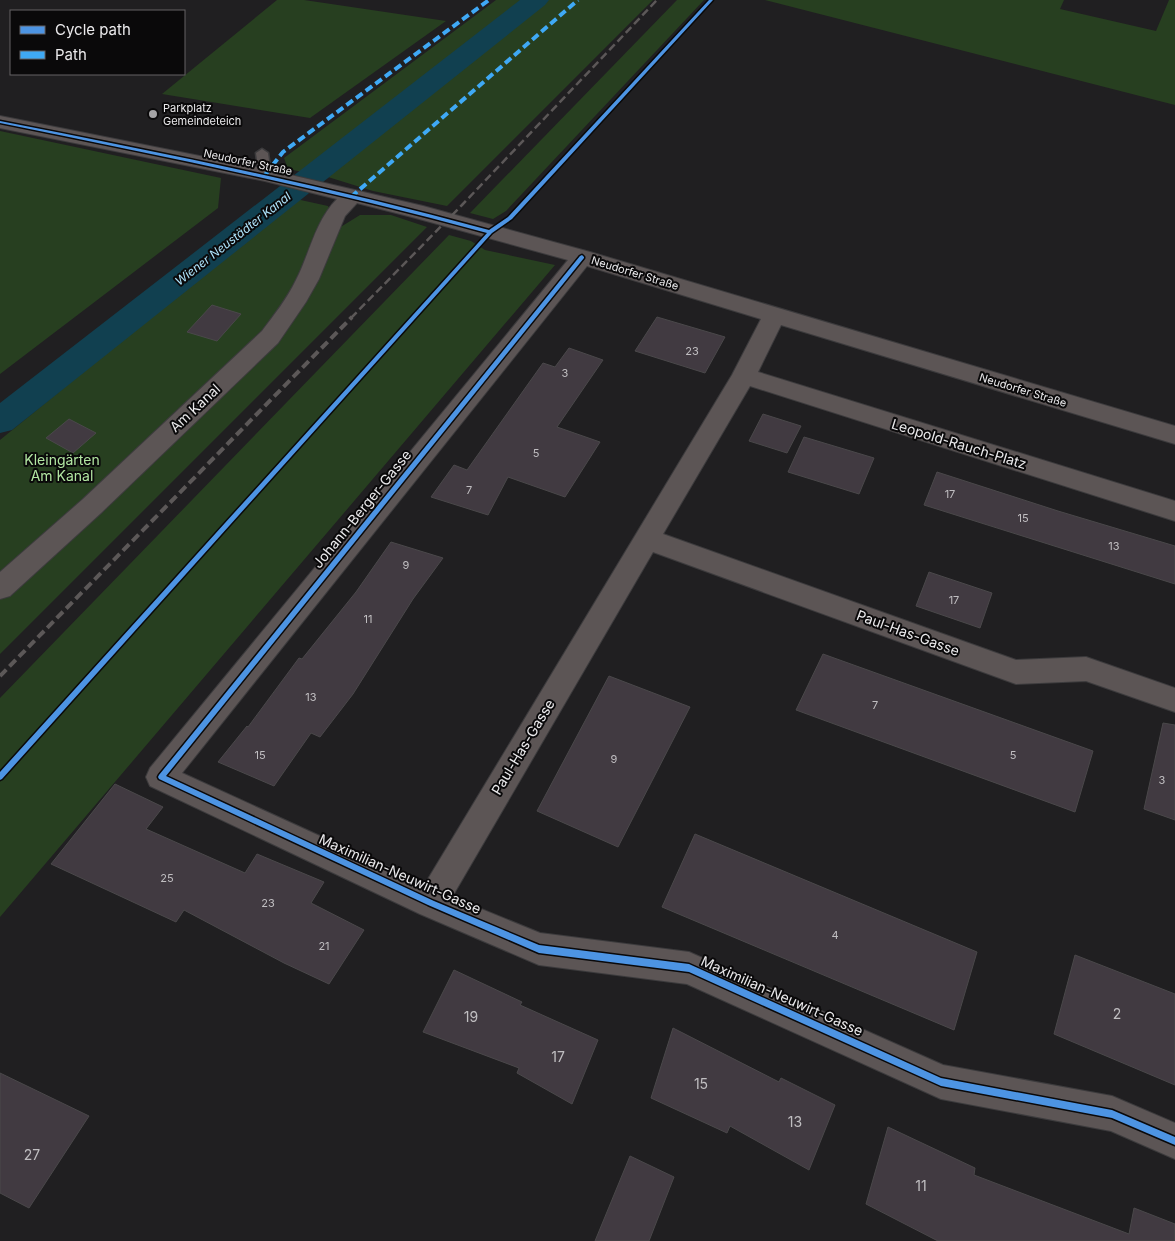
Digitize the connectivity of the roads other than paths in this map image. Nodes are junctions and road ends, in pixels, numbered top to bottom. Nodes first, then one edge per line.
1 (0, 122) edge
2 (262, 152) dead end
3 (274, 177) junction
4 (351, 197) junction
5 (582, 257) junction
6 (774, 316) junction
7 (744, 376) junction
8 (1175, 435) edge
9 (1175, 511) edge
10 (646, 538) junction
11 (0, 588) edge
12 (1175, 700) edge
13 (161, 777) joint
14 (431, 903) junction
15 (1175, 1141) edge

1 - 3 street, Neudorfer Straße
2 - 3 lane
3 - 4 street, Neudorfer Straße
4 - 5 street, Neudorfer Straße
4 - 11 street, Am Kanal
5 - 6 street, Neudorfer Straße
5 - 13 street, Johann-Berger-Gasse
6 - 7 street, Paul-Has-Gasse
6 - 8 street, Neudorfer Straße
7 - 9 street, Leopold-Rauch-Platz
7 - 10 street, Paul-Has-Gasse
10 - 12 street, Paul-Has-Gasse
10 - 14 street, Paul-Has-Gasse
13 - 14 street, Maximilian-Neuwirt-Gasse
14 - 15 street, Maximilian-Neuwirt-Gasse

